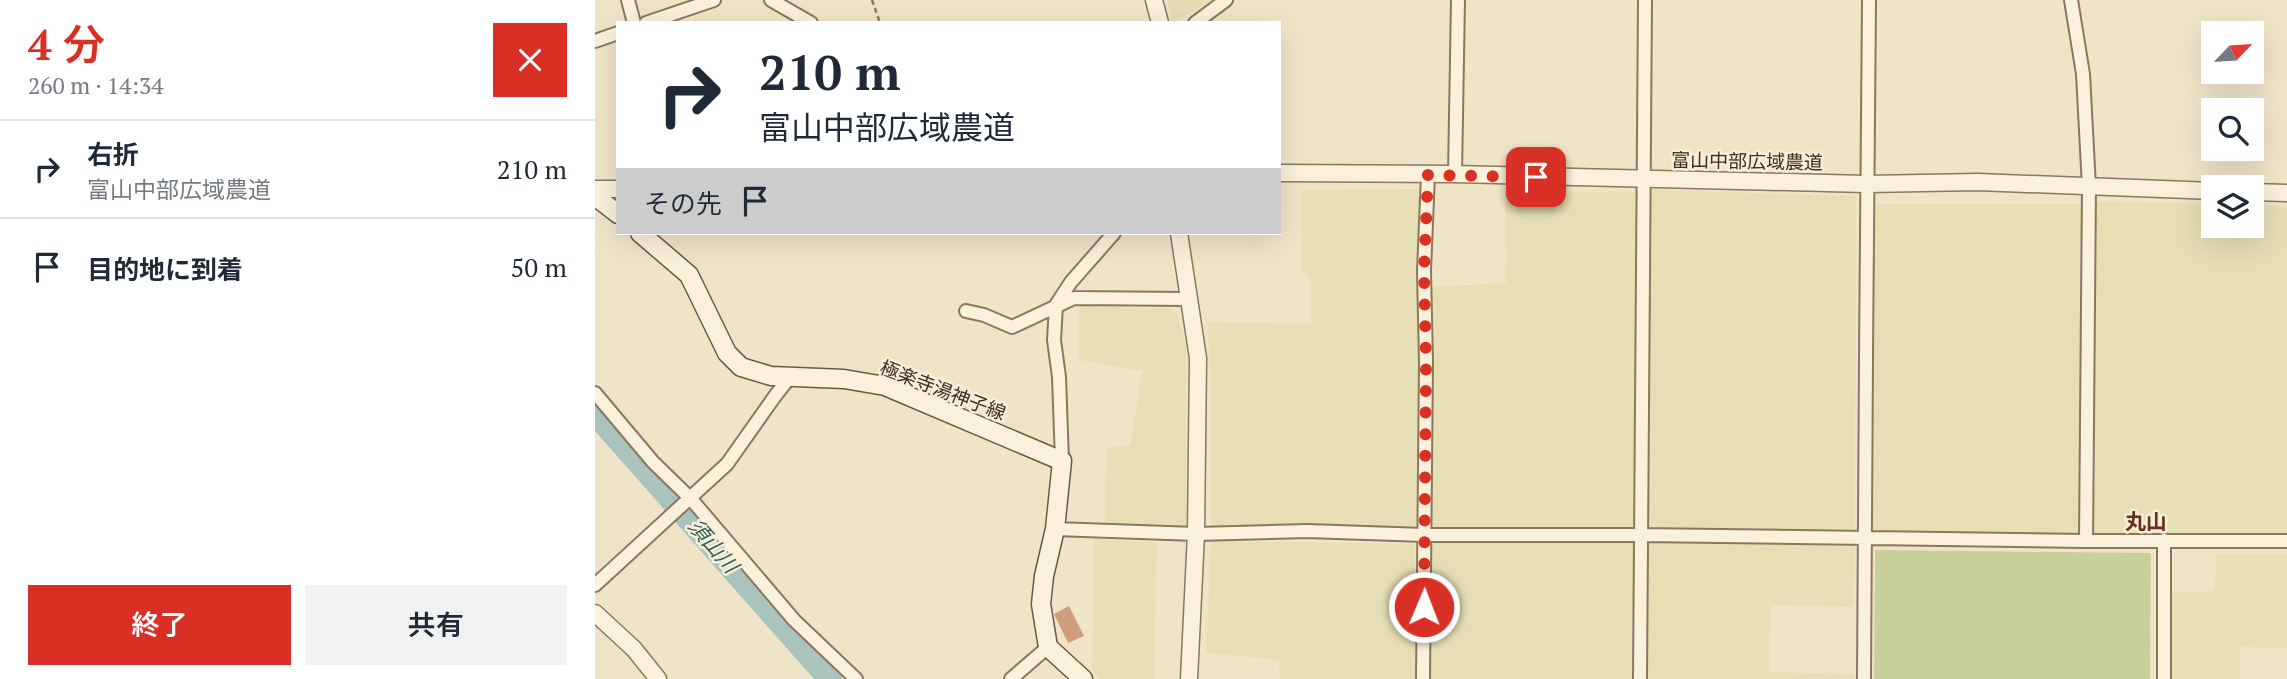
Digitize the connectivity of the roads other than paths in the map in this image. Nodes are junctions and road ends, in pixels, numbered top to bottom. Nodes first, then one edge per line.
1 (628, 0) edge
2 (714, 0) edge
3 (771, 0) edge
4 (1154, 0) edge
5 (1226, 0) edge
6 (1458, 0) edge
7 (1645, 0) edge
8 (1869, 0) edge
9 (2071, 0) edge
10 (634, 21) edge
11 (652, 21) edge
12 (808, 21) edge
13 (1159, 21) edge
14 (1198, 21) edge
15 (616, 34) edge
16 (595, 41) edge
17 (1281, 173) edge
18 (1455, 174) junction
19 (1428, 175) junction
20 (1644, 180) junction
21 (1866, 184) junction
22 (2089, 187) junction
23 (595, 189) edge
24 (616, 189) edge
25 (2201, 191) edge
26 (2264, 192) edge
27 (2287, 192) edge
28 (595, 197) edge
29 (616, 213) edge
30 (642, 235) edge
31 (1112, 235) edge
32 (1179, 235) edge
33 (1188, 299) junction
34 (1056, 305) junction
35 (966, 311) dead end
36 (790, 377) junction
37 (595, 393) edge
38 (1062, 461) junction
39 (691, 499) junction
40 (1055, 529) junction
41 (1196, 534) junction
42 (1425, 535) junction
43 (1641, 535) junction
44 (1865, 537) junction
45 (2165, 540) junction
46 (2086, 541) junction
47 (2287, 541) edge
48 (595, 585) edge
49 (595, 613) edge
50 (1048, 647) junction
51 (658, 679) edge
52 (856, 679) edge
53 (1011, 679) edge
54 (1083, 679) edge
55 (1189, 679) edge
56 (1423, 679) edge
57 (1640, 679) edge
58 (1864, 679) edge
59 (2164, 679) edge

1 - 10 street
2 - 11 street
3 - 12 street
4 - 13 street
5 - 14 street
6 - 18 street
7 - 20 street
8 - 21 street
9 - 22 street
15 - 16 street
17 - 19 street, 富山中部広域農道
18 - 19 street, 富山中部広域農道
18 - 20 street, 富山中部広域農道
19 - 42 street
20 - 21 street, 富山中部広域農道
20 - 43 street
21 - 22 street, 富山中部広域農道
21 - 44 street
22 - 25 street, 富山中部広域農道
22 - 46 street
23 - 24 street
26 - 27 street
28 - 29 main road
30 - 36 main road, 極楽寺湯神子線
31 - 34 street
32 - 33 street
33 - 34 street
33 - 41 street
34 - 35 street
34 - 38 street
36 - 38 main road, 極楽寺湯神子線
36 - 39 street
37 - 39 street
38 - 40 main road
39 - 48 street
39 - 52 street
40 - 41 street
40 - 50 main road
41 - 42 street
41 - 55 street
42 - 43 street
42 - 56 street
43 - 44 street
43 - 57 street
44 - 46 street
44 - 58 street
45 - 46 street
45 - 47 street
45 - 59 street
49 - 51 street
50 - 53 street
50 - 54 main road

